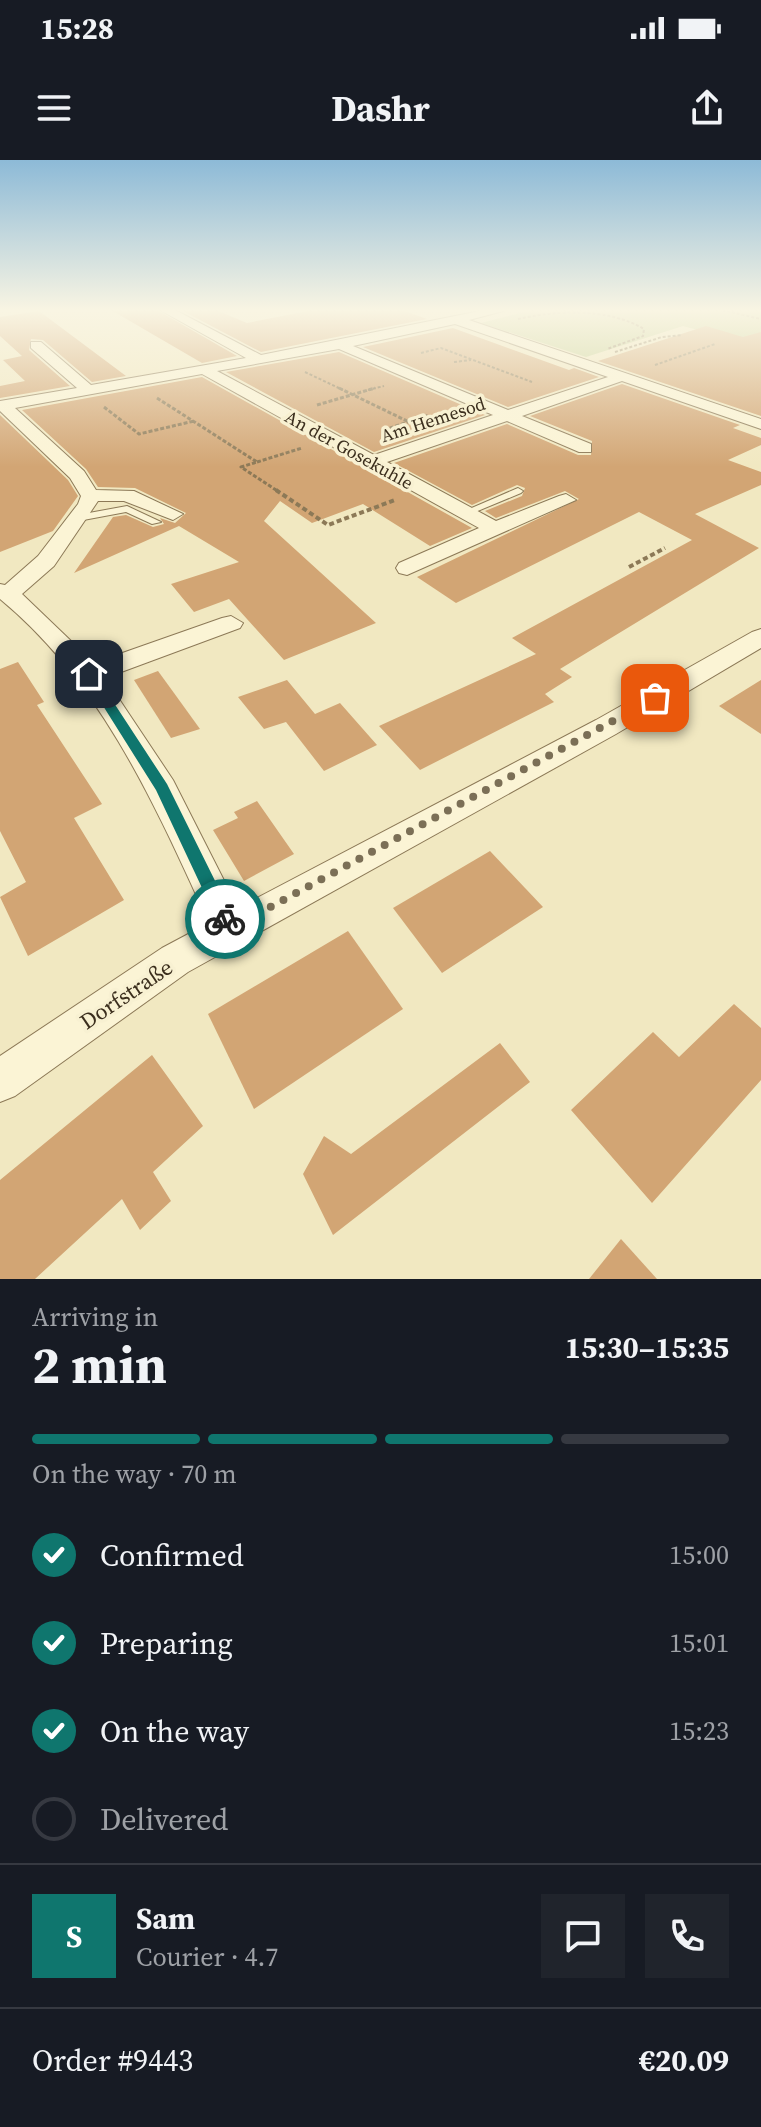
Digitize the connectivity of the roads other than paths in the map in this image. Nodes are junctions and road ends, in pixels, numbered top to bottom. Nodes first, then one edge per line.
1 (55, 362) edge
2 (246, 362) edge
3 (381, 362) edge
4 (577, 362) edge
5 (203, 369) junction
6 (621, 377) junction
7 (84, 389) junction
8 (2, 405) edge
9 (509, 417) junction
10 (761, 424) edge
11 (585, 448) dead end
12 (371, 462) junction
13 (518, 491) dead end
14 (90, 496) junction
15 (566, 500) dead end
16 (465, 513) junction
17 (78, 518) junction
18 (164, 518) joint
19 (495, 529) junction
20 (407, 568) dead end
21 (4, 593) edge
22 (231, 623) dead end
23 (761, 637) edge
24 (89, 674) junction
25 (230, 929) junction
26 (0, 1081) edge

1 - 7 street
2 - 5 street
3 - 9 street, Am Hemesod
4 - 6 street
5 - 7 street
5 - 12 street, An der Gosekuhle
6 - 9 street, Am Hemesod
6 - 10 street
7 - 8 street
8 - 14 street
9 - 11 street, Am Hemesod
9 - 12 street, Am Hemesod
12 - 16 street, An der Gosekuhle
13 - 16 lane
14 - 17 street
14 - 18 street
15 - 19 street
16 - 19 street, An der Gosekuhle
17 - 18 lane
17 - 21 street
19 - 20 street
21 - 24 street
22 - 24 street
23 - 25 street, Dorfstraße
24 - 25 street
25 - 26 street, Dorfstraße

